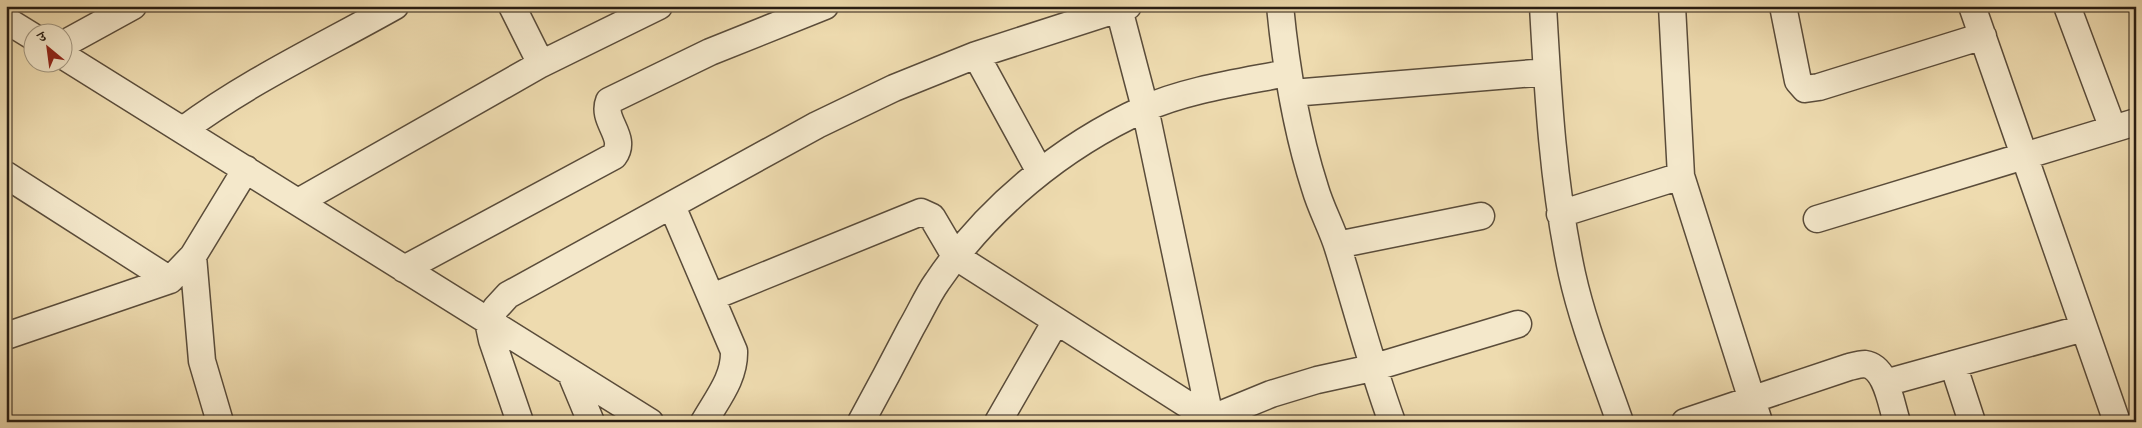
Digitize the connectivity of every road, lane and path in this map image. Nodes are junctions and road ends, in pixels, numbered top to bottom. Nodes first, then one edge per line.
1 (133, 6) edge
2 (395, 6) edge
3 (512, 6) edge
4 (658, 6) edge
5 (825, 6) edge
6 (1280, 6) edge
7 (1543, 6) edge
8 (1672, 6) edge
9 (1783, 6) edge
10 (1972, 6) edge
11 (2067, 6) edge
12 (1123, 8) edge
13 (6, 20) edge
14 (22, 30) edge
15 (1983, 36) junction
16 (72, 40) edge
17 (976, 54) junction
18 (72, 61) edge
19 (541, 64) junction
20 (1547, 72) junction
21 (1289, 83) junction
22 (1145, 108) junction
23 (2124, 125) edge
24 (183, 130) junction
25 (2025, 156) junction
26 (246, 169) junction
27 (1040, 172) junction
28 (6, 175) edge
29 (1681, 176) junction
30 (298, 202) junction
31 (672, 206) junction
32 (1560, 214) junction
33 (1481, 216) dead end
34 (1817, 219) dead end
35 (1337, 245) junction
36 (193, 256) junction
37 (955, 256) junction
38 (404, 269) junction
39 (170, 280) junction
40 (712, 297) junction
41 (488, 321) junction
42 (1056, 321) junction
43 (1518, 324) dead end
44 (2084, 328) junction
45 (6, 336) edge
46 (1953, 364) junction
47 (1372, 368) junction
48 (572, 374) junction
49 (1885, 383) junction
50 (1755, 410) edge
51 (1211, 420) edge
52 (220, 422) edge
53 (520, 422) edge
54 (591, 422) edge
55 (650, 422) edge
56 (704, 422) edge
57 (861, 422) edge
58 (998, 422) edge
59 (1392, 422) edge
60 (1620, 422) edge
61 (1685, 422) edge
62 (1897, 422) edge
63 (1972, 422) edge
64 (2116, 422) edge

1 - 16 street
2 - 24 street
3 - 19 street
4 - 19 street
5 - 38 street
6 - 21 street
7 - 20 street
8 - 29 street
9 - 15 street
10 - 15 street
11 - 23 street
12 - 17 street
12 - 22 street
13 - 14 street
15 - 25 street
17 - 27 street
17 - 31 street
18 - 24 street
19 - 30 street
20 - 21 street
20 - 32 street
21 - 22 street
21 - 35 street
22 - 27 street
22 - 51 street
23 - 25 street
24 - 26 street
25 - 34 street
25 - 44 street
26 - 30 street
26 - 36 street
27 - 37 street
28 - 39 street
29 - 32 street
29 - 50 street
30 - 38 street
31 - 40 street
31 - 41 street
32 - 60 street
33 - 35 street
35 - 47 street
36 - 39 street
36 - 52 street
37 - 40 street
37 - 42 street
37 - 57 street
38 - 41 street
39 - 45 street
40 - 56 street
41 - 48 street
41 - 53 street
42 - 51 street
42 - 58 street
43 - 47 street
44 - 46 street
44 - 64 street
46 - 49 street
46 - 63 street
47 - 51 street
47 - 59 street
48 - 54 street
48 - 55 street
49 - 50 street
49 - 62 street
50 - 61 street

